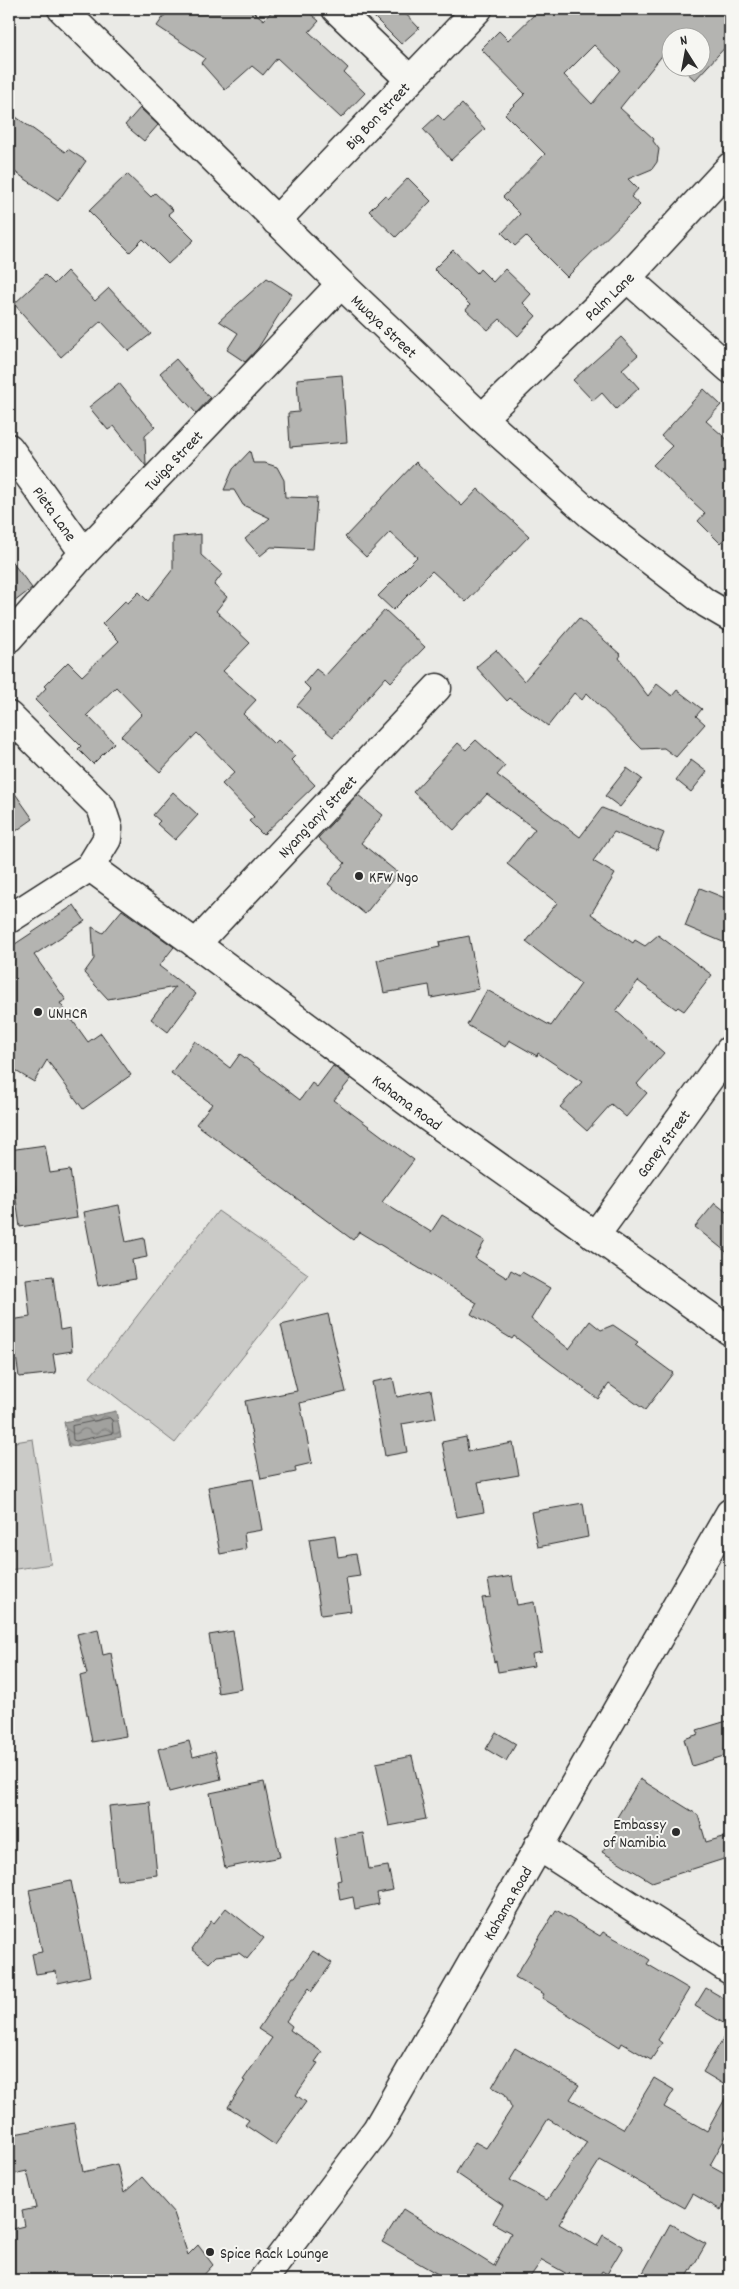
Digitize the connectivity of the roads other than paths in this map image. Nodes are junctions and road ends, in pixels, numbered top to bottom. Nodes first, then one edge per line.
1 (62, 9) edge
2 (336, 9) edge
3 (478, 9) edge
4 (409, 80) junction
5 (730, 167) edge
6 (276, 221) junction
7 (627, 278) junction
8 (341, 284) junction
9 (730, 369) edge
10 (482, 418) junction
11 (9, 448) edge
12 (84, 553) junction
13 (730, 617) edge
14 (9, 638) edge
15 (437, 688) dead end
16 (9, 716) edge
17 (90, 867) junction
18 (9, 919) edge
19 (196, 944) junction
20 (730, 1050) edge
21 (595, 1236) junction
22 (730, 1331) edge
23 (730, 1513) edge
24 (538, 1846) junction
25 (730, 1970) edge
26 (263, 2280) edge

1 - 6 street, Mwaya Street
2 - 4 street
3 - 4 street, Big Bon Street
4 - 6 street, Big Bon Street
5 - 7 street, Palm Lane
6 - 8 street, Mwaya Street
7 - 9 street
7 - 10 street, Palm Lane
8 - 10 street, Mwaya Street
8 - 12 street, Twiga Street
10 - 13 street, Mwaya Street
11 - 12 street, Pieta Lane
12 - 14 street, Twiga Street
15 - 19 street, Nyang'anyi Street
16 - 17 street
17 - 18 street
17 - 19 street, Kahama Road
19 - 21 street, Kahama Road
20 - 21 street, Ganey Street
21 - 22 street, Kahama Road
23 - 24 street, Kahama Road
24 - 25 street
24 - 26 street, Kahama Road

